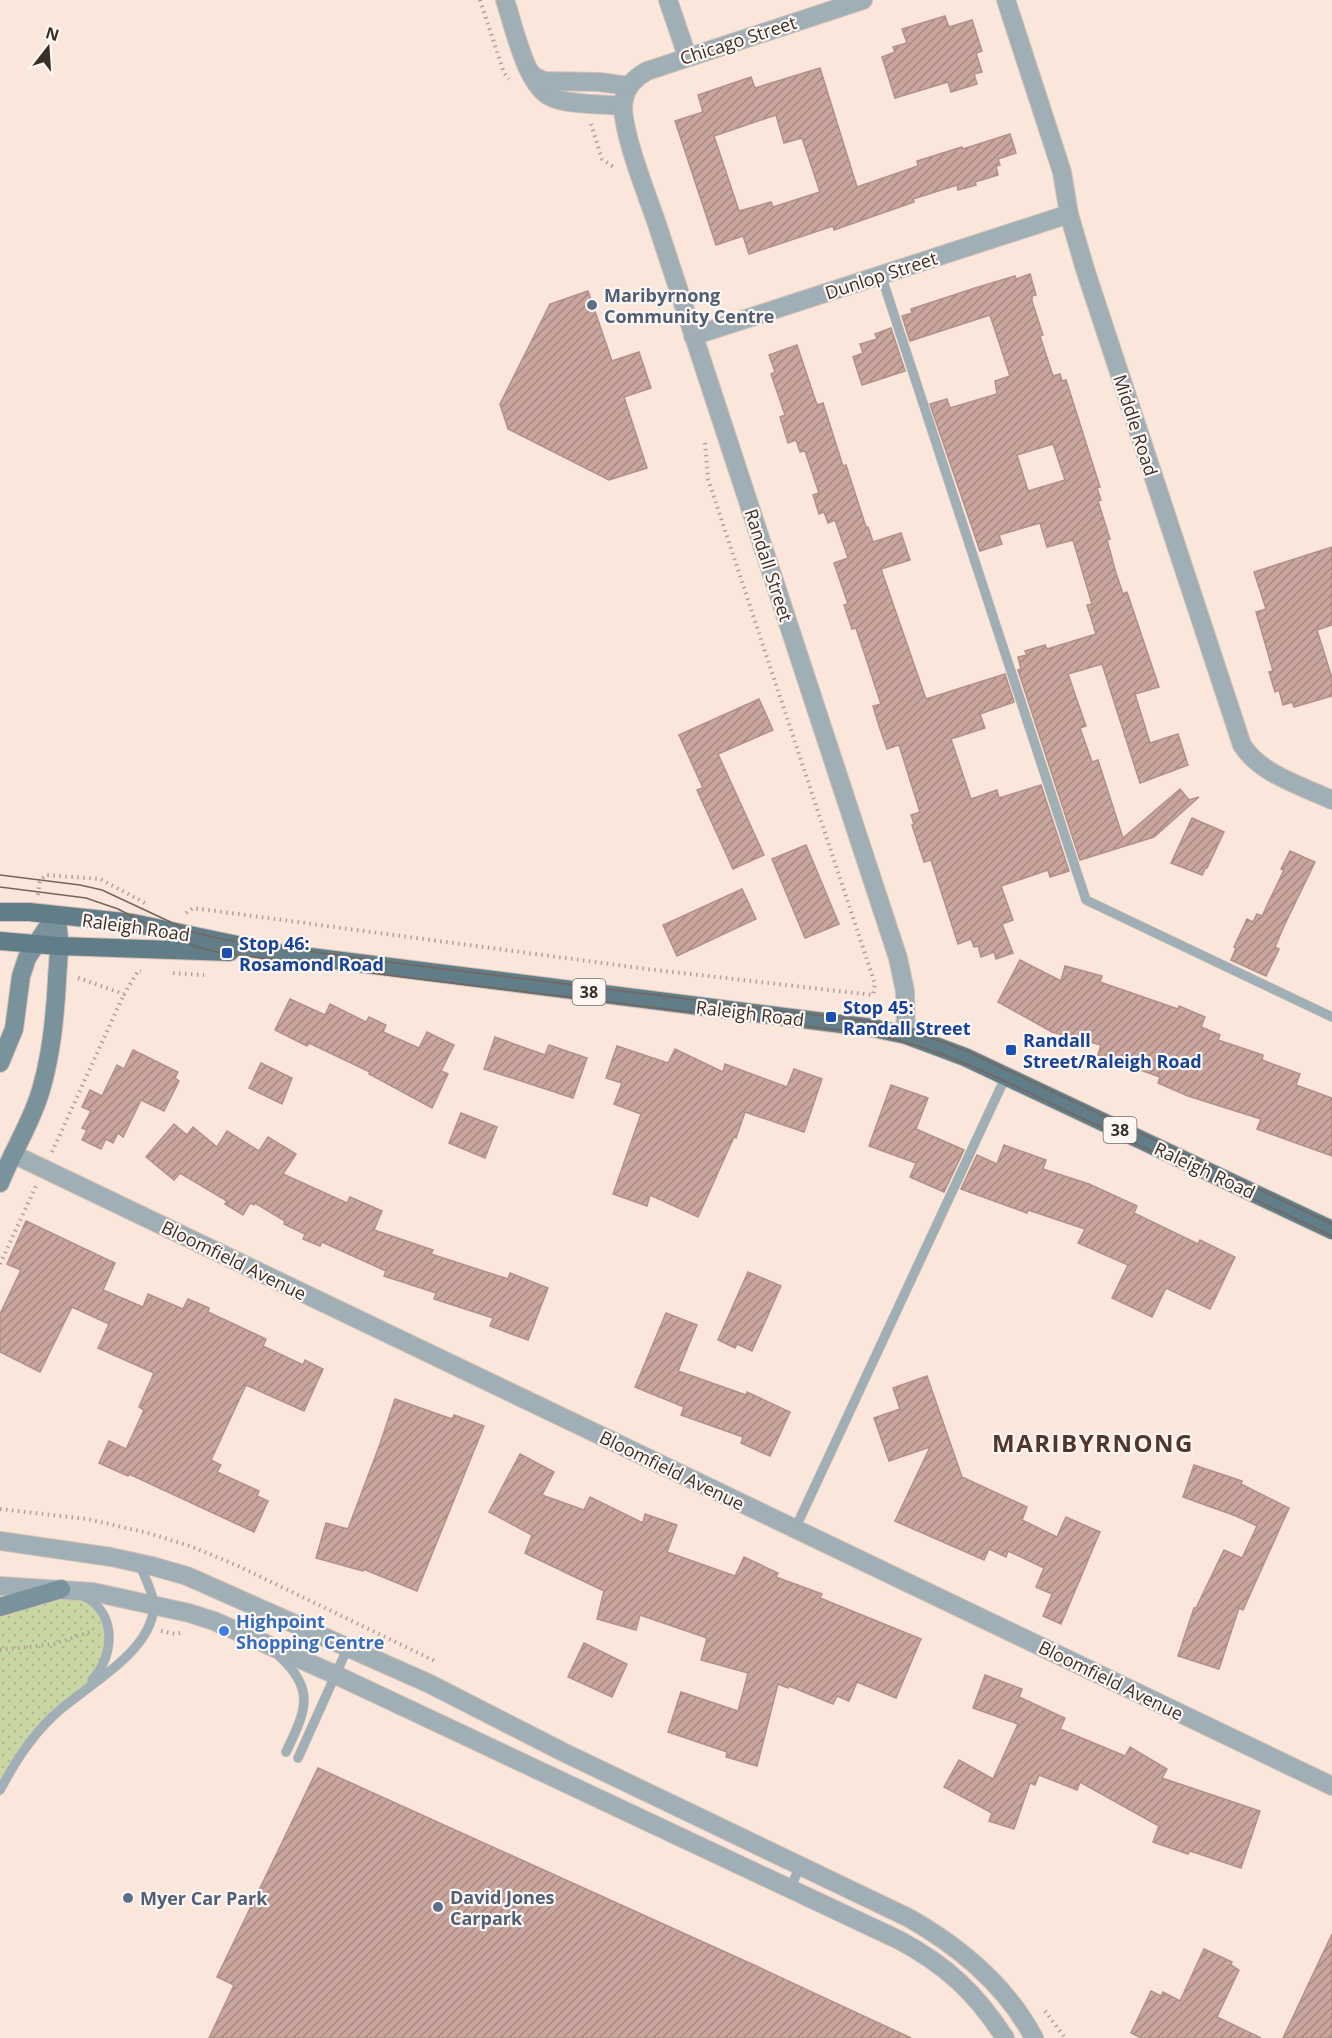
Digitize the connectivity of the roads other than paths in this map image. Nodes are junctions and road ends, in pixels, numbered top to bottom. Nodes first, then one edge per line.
1 (506, 0) edge
2 (668, 0) edge
3 (862, 0) edge
4 (1006, 0) edge
5 (687, 56) junction
6 (626, 96) junction
7 (1069, 214) junction
8 (881, 275) junction
9 (693, 336) junction
10 (1332, 800) edge
11 (0, 912) edge
12 (55, 916) junction
13 (0, 941) edge
14 (34, 944) junction
15 (59, 946) junction
16 (271, 952) junction
17 (1332, 1017) edge
18 (906, 1035) junction
19 (0, 1063) edge
20 (1006, 1076) junction
21 (13, 1154) junction
22 (0, 1181) edge
23 (1332, 1230) edge
24 (795, 1529) junction
25 (0, 1541) edge
26 (139, 1563) junction
27 (0, 1586) edge
28 (61, 1589) junction
29 (154, 1605) junction
30 (0, 1607) edge
31 (263, 1642) junction
32 (348, 1647) junction
33 (336, 1675) junction
34 (78, 1695) junction
35 (286, 1752) dead end
36 (298, 1758) dead end
37 (1332, 1786) edge
38 (0, 1790) edge
39 (800, 1867) junction
40 (790, 1888) junction
41 (1005, 2038) edge
42 (1034, 2038) edge

1 - 6 street
2 - 5 street
3 - 5 street, Chicago Street
4 - 7 street, Middle Road
5 - 6 street, Chicago Street
6 - 9 street, Randall Street
7 - 8 street, Dunlop Street
7 - 10 street, Middle Road
8 - 9 street, Dunlop Street
8 - 17 lane
9 - 18 street, Randall Street
11 - 12 main road, Raleigh Road / 38
12 - 14 street
12 - 15 street
12 - 16 main road, Raleigh Road / 38
13 - 14 main road, Raleigh Road / 38
14 - 15 main road, Raleigh Road / 38
14 - 19 street
15 - 16 main road, Raleigh Road / 38
15 - 21 street
16 - 18 main road, Raleigh Road / 38
18 - 20 main road, Raleigh Road / 38
20 - 23 main road, Raleigh Road / 38
20 - 24 lane
21 - 22 street
21 - 24 street, Bloomfield Avenue
24 - 37 street, Bloomfield Avenue
25 - 26 street
26 - 29 lane
26 - 32 street
27 - 28 street
28 - 29 street
28 - 30 street
28 - 34 lane
29 - 31 street
29 - 34 lane
31 - 33 street
31 - 35 lane
32 - 33 lane
32 - 39 street
33 - 36 lane
33 - 40 street
34 - 38 lane
39 - 40 lane
39 - 42 street
40 - 41 street

